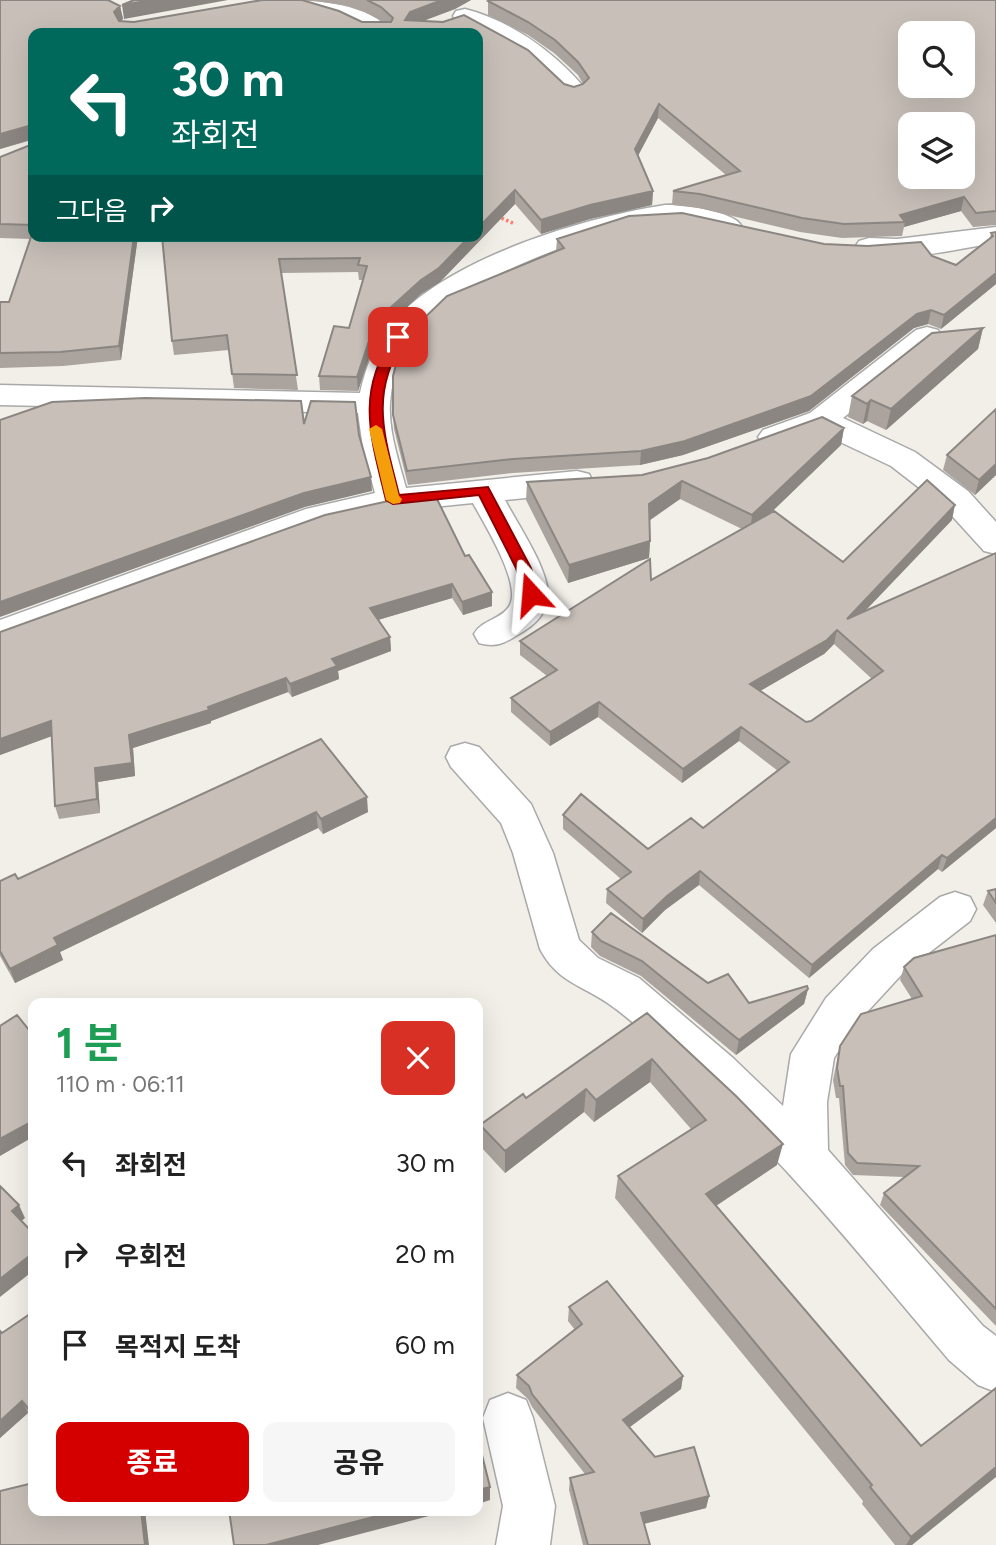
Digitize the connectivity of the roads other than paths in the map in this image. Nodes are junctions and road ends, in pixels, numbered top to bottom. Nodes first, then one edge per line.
1 (294, 0) edge
2 (494, 0) edge
3 (373, 28) edge
4 (483, 28) edge
5 (483, 28) edge
6 (573, 90) edge
7 (755, 231) edge
8 (996, 235) edge
9 (840, 246) edge
10 (928, 335) edge
11 (0, 396) edge
12 (375, 404) junction
13 (821, 420) junction
14 (745, 448) edge
15 (606, 481) edge
16 (483, 490) junction
17 (393, 500) junction
18 (996, 543) edge
19 (0, 632) edge
20 (492, 634) dead end
21 (465, 757) dead end
22 (955, 909) dead end
23 (805, 1157) junction
24 (996, 1368) edge
25 (508, 1418) dead end
26 (523, 1545) edge

1 - 3 street
2 - 4 street
5 - 6 street
7 - 12 street
8 - 9 street
10 - 13 street
11 - 12 street
12 - 17 street
13 - 14 street
13 - 18 street
15 - 16 street
16 - 17 street
16 - 20 street
17 - 19 street
21 - 23 street
22 - 23 street
23 - 24 street
25 - 26 street

